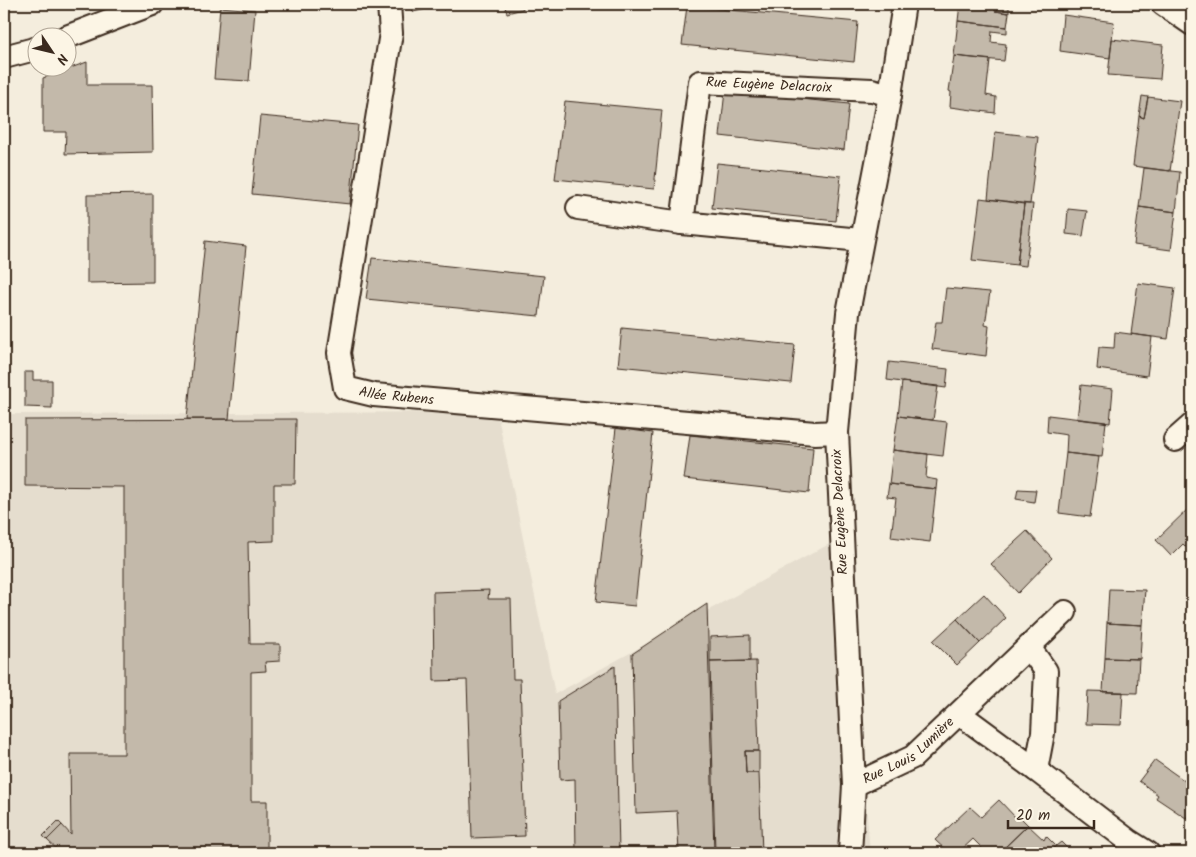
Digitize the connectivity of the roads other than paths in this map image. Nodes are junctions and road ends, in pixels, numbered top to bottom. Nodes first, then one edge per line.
1 (152, 4) edge
2 (389, 4) edge
3 (904, 4) edge
4 (1163, 4) edge
5 (1192, 24) edge
6 (78, 33) edge
7 (28, 51) edge
8 (4, 57) edge
9 (890, 95) junction
10 (578, 208) dead end
11 (682, 222) junction
12 (861, 240) junction
13 (1192, 425) edge
14 (837, 432) junction
15 (1175, 440) dead end
16 (1064, 612) dead end
17 (1029, 647) junction
18 (960, 714) junction
19 (1036, 770) junction
20 (854, 785) junction
21 (850, 853) edge
22 (1148, 853) edge

1 - 6 street
2 - 14 street, Allée Rubens
3 - 9 street, Rue Eugène Delacroix
4 - 5 street
7 - 8 street
9 - 11 street, Rue Eugène Delacroix
9 - 12 street, Rue Eugène Delacroix
10 - 11 street
11 - 12 street
12 - 14 street, Rue Eugène Delacroix
13 - 15 street
14 - 20 street, Rue Eugène Delacroix
16 - 17 street, Rue Louis Lumière
17 - 18 street, Rue Louis Lumière
17 - 19 street
18 - 19 street, Rue Louis Lumière
18 - 20 street, Rue Louis Lumière
19 - 22 street, Rue Louis Lumière
20 - 21 street, Rue Eugène Delacroix

